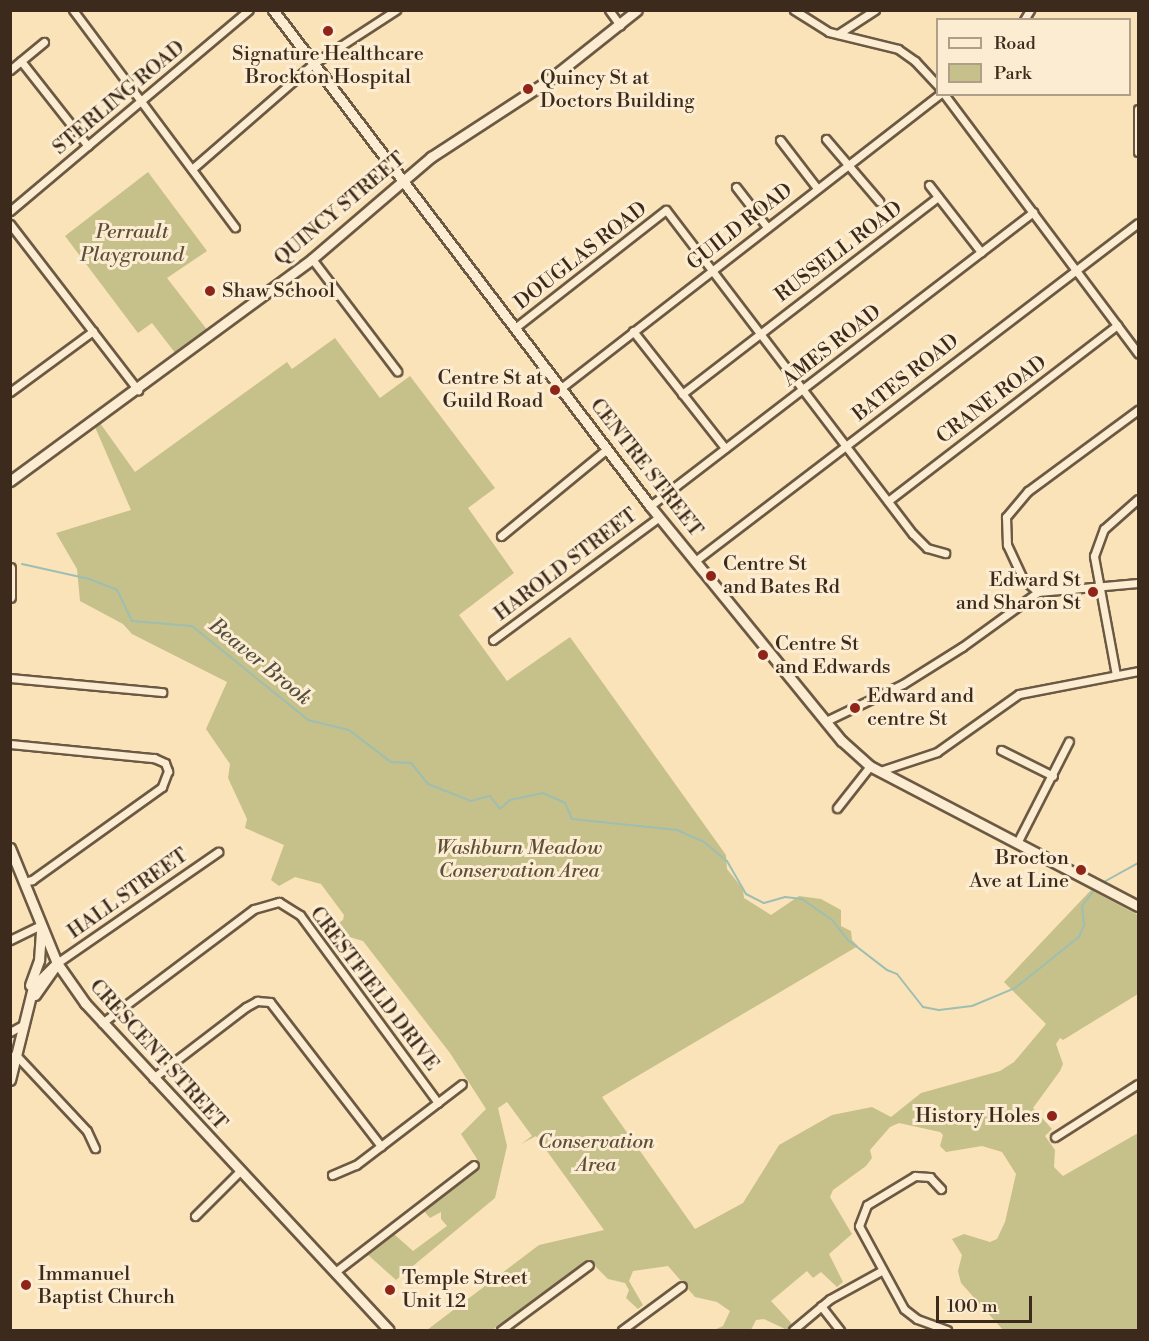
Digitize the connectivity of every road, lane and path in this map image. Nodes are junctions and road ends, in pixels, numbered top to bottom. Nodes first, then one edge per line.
1 (84, 10) edge
2 (249, 10) edge
3 (273, 10) edge
4 (396, 10) edge
5 (609, 10) edge
6 (638, 10) edge
7 (794, 10) edge
8 (875, 10) edge
9 (75, 13) edge
10 (620, 25) junction
11 (838, 34) junction
12 (44, 42) dead end
13 (21, 61) junction
14 (313, 64) junction
15 (10, 70) edge
16 (936, 84) edge
17 (939, 96) edge
18 (944, 96) edge
19 (142, 101) junction
20 (1138, 110) edge
21 (826, 139) dead end
22 (780, 140) dead end
23 (88, 146) junction
24 (1138, 152) edge
25 (846, 166) junction
26 (192, 169) junction
27 (403, 178) junction
28 (928, 185) dead end
29 (736, 187) dead end
30 (817, 188) junction
31 (938, 197) junction
32 (879, 201) dead end
33 (10, 211) edge
34 (1033, 212) junction
35 (1138, 223) edge
36 (10, 224) edge
37 (235, 227) dead end
38 (767, 227) junction
39 (981, 252) junction
40 (312, 259) junction
41 (712, 269) junction
42 (1074, 270) junction
43 (1117, 326) junction
44 (516, 327) junction
45 (93, 331) junction
46 (633, 331) junction
47 (760, 332) junction
48 (1138, 353) edge
49 (397, 371) dead end
50 (561, 388) junction
51 (138, 390) junction
52 (802, 390) junction
53 (10, 392) edge
54 (682, 394) junction
55 (1138, 410) edge
56 (845, 446) junction
57 (725, 448) junction
58 (607, 449) junction
59 (10, 481) edge
60 (1138, 499) edge
61 (888, 501) junction
62 (650, 506) junction
63 (659, 517) junction
64 (501, 536) dead end
65 (945, 553) dead end
66 (695, 561) junction
67 (10, 568) edge
68 (1138, 583) edge
69 (1099, 589) junction
70 (1038, 592) junction
71 (10, 597) edge
72 (493, 640) dead end
73 (1138, 671) edge
74 (1116, 675) junction
75 (10, 678) edge
76 (162, 692) dead end
77 (826, 721) junction
78 (1069, 741) dead end
79 (10, 744) edge
80 (1001, 750) dead end
81 (870, 766) junction
82 (880, 771) junction
83 (1053, 776) junction
84 (837, 808) dead end
85 (1017, 843) junction
86 (10, 848) edge
87 (218, 852) dead end
88 (24, 882) junction
89 (1138, 906) edge
90 (41, 925) junction
91 (10, 940) edge
92 (57, 963) junction
93 (28, 1005) junction
94 (102, 1023) junction
95 (21, 1026) junction
96 (10, 1032) edge
97 (15, 1054) junction
98 (153, 1078) junction
99 (10, 1080) edge
100 (462, 1084) dead end
101 (1138, 1084) edge
102 (438, 1103) junction
103 (1055, 1137) dead end
104 (381, 1146) junction
105 (95, 1148) dead end
106 (474, 1165) dead end
107 (240, 1172) junction
108 (332, 1175) dead end
109 (941, 1189) dead end
110 (195, 1216) dead end
111 (589, 1265) dead end
112 (881, 1271) junction
113 (335, 1272) junction
114 (682, 1286) dead end
115 (821, 1306) junction
116 (389, 1330) edge
117 (501, 1330) edge
118 (622, 1330) edge
119 (793, 1330) edge
120 (840, 1330) edge
121 (947, 1330) edge

1 - 9 street
2 - 19 street, STERLING ROAD
3 - 14 main road, CENTRE STREET
4 - 14 street
5 - 10 street
6 - 10 main road, QUINCY STREET
7 - 11 street
8 - 11 street
9 - 19 street
10 - 27 main road, QUINCY STREET
11 - 16 street
12 - 13 street
13 - 15 street
13 - 23 street
14 - 26 street
14 - 27 main road, CENTRE STREET
17 - 25 street, GUILD ROAD
18 - 34 street
19 - 23 street, STERLING ROAD
19 - 26 street
20 - 24 street
21 - 25 street
22 - 30 street
23 - 33 street, STERLING ROAD
25 - 30 street, GUILD ROAD
25 - 32 street
26 - 37 street
27 - 40 main road, QUINCY STREET
27 - 44 main road, CENTRE STREET
28 - 31 street
29 - 38 street
30 - 38 street, GUILD ROAD
31 - 39 street
31 - 47 street, RUSSELL ROAD
34 - 39 street, AMES ROAD
34 - 42 street
35 - 42 street, BATES ROAD
36 - 45 street
38 - 41 street, GUILD ROAD
39 - 52 street, AMES ROAD
40 - 49 street
40 - 51 main road, QUINCY STREET
41 - 44 street, DOUGLAS ROAD
41 - 46 street, GUILD ROAD
41 - 47 street
42 - 43 street
42 - 56 street, BATES ROAD
43 - 48 street
43 - 61 street, CRANE ROAD
44 - 50 main road, CENTRE STREET
45 - 51 street
45 - 53 street
46 - 50 street, GUILD ROAD
46 - 54 street
47 - 52 street
47 - 54 street, RUSSELL ROAD
50 - 58 main road, CENTRE STREET
51 - 59 main road, QUINCY STREET
52 - 56 street
52 - 57 street, AMES ROAD
54 - 57 street
55 - 70 street
56 - 61 street
56 - 66 street, BATES ROAD
57 - 62 street, AMES ROAD
58 - 62 main road, CENTRE STREET
58 - 64 street
60 - 69 street
61 - 65 street
62 - 63 main road, CENTRE STREET
63 - 66 main road, CENTRE STREET
63 - 72 street, HAROLD STREET
66 - 77 main road, CENTRE STREET
67 - 71 main road
68 - 69 street
69 - 70 street
69 - 74 street
70 - 77 street
73 - 74 street
74 - 82 street
75 - 76 street
77 - 81 main road, CENTRE STREET
78 - 83 street
79 - 88 street
80 - 83 street
81 - 82 main road, CENTRE STREET
81 - 84 street
82 - 85 main road, CENTRE STREET
83 - 85 street
85 - 89 main road, CENTRE STREET
86 - 88 main road, CRESCENT STREET
87 - 92 street, HALL STREET
88 - 90 main road, CRESCENT STREET
90 - 91 street
90 - 92 main road, CRESCENT STREET
90 - 93 main road
92 - 93 main road
92 - 94 main road, CRESCENT STREET
93 - 95 main road
94 - 98 main road, CRESCENT STREET
94 - 102 street, CRESTFIELD DRIVE
95 - 96 street
95 - 97 main road
97 - 99 main road
97 - 105 street
98 - 104 street
98 - 107 main road, CRESCENT STREET
100 - 102 street
101 - 103 street
102 - 104 street
104 - 108 street
106 - 113 street
107 - 110 street
107 - 113 main road, CRESCENT STREET
109 - 112 street
111 - 117 street
112 - 115 street
112 - 121 street
113 - 116 main road, CRESCENT STREET
114 - 118 street
115 - 119 street
115 - 120 street

